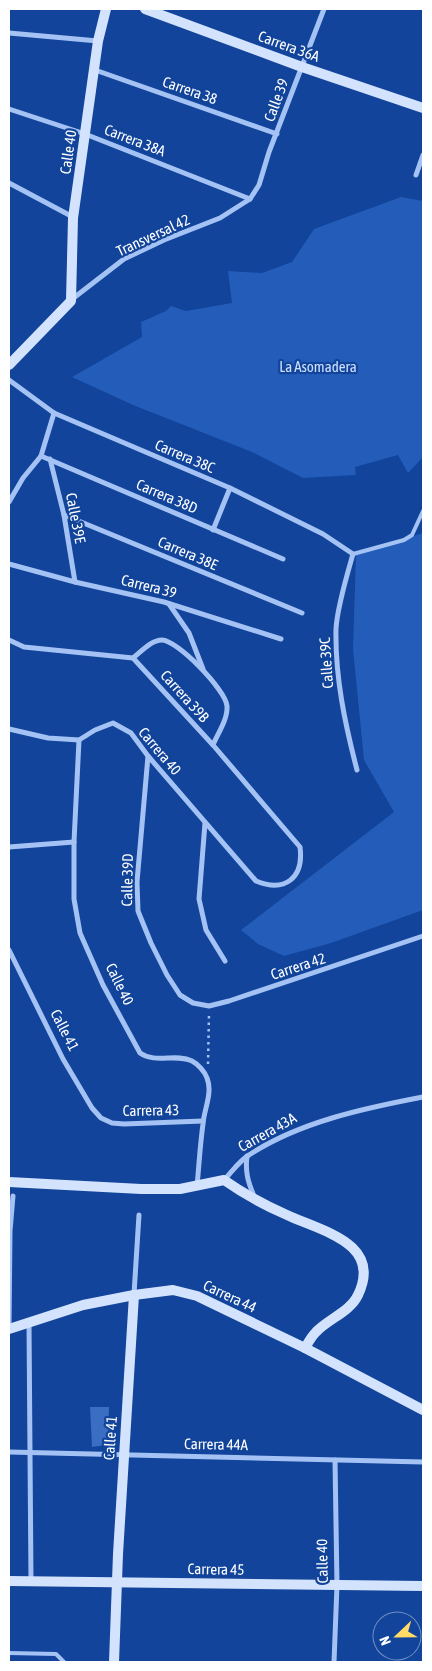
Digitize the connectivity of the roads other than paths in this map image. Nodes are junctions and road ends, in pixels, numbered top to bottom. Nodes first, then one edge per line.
1 (106, 9) edge
2 (145, 9) edge
3 (324, 9) edge
4 (9, 34) edge
5 (98, 41) junction
6 (302, 67) junction
7 (95, 70) junction
8 (423, 108) edge
9 (9, 109) edge
10 (85, 134) junction
11 (277, 134) junction
12 (423, 155) edge
13 (416, 175) dead end
14 (9, 183) edge
15 (250, 199) junction
16 (73, 218) junction
17 (70, 300) junction
18 (9, 365) edge
19 (9, 380) edge
20 (54, 413) junction
21 (40, 456) junction
22 (50, 459) junction
23 (230, 488) junction
24 (9, 502) edge
25 (423, 510) edge
26 (64, 515) junction
27 (214, 530) junction
28 (353, 554) junction
29 (283, 559) dead end
30 (9, 564) edge
31 (75, 582) junction
32 (168, 603) junction
33 (302, 613) dead end
34 (281, 639) dead end
35 (9, 640) edge
36 (133, 658) junction
37 (204, 670) junction
38 (9, 729) edge
39 (79, 740) junction
40 (213, 745) junction
41 (148, 756) junction
42 (357, 770) dead end
43 (205, 823) junction
44 (74, 842) junction
45 (9, 848) edge
46 (256, 881) joint
47 (423, 936) edge
48 (9, 950) edge
49 (225, 961) dead end
50 (209, 1006) joint
51 (423, 1098) edge
52 (101, 1118) joint
53 (203, 1121) junction
54 (247, 1156) junction
55 (224, 1180) junction
56 (9, 1182) edge
57 (197, 1186) junction
58 (13, 1196) dead end
59 (256, 1200) junction
60 (139, 1215) dead end
61 (10, 1231) edge
62 (134, 1295) junction
63 (28, 1322) junction
64 (9, 1329) edge
65 (305, 1348) junction
66 (423, 1410) edge
67 (9, 1452) edge
68 (30, 1452) junction
69 (124, 1454) junction
70 (335, 1460) junction
71 (423, 1462) edge
72 (9, 1581) edge
73 (32, 1581) junction
74 (117, 1582) junction
75 (337, 1585) junction
76 (423, 1586) edge
77 (9, 1653) edge
78 (64, 1662) edge
79 (114, 1662) edge
80 (334, 1662) edge

1 - 5 street, Calle 40
2 - 6 street, Carrera 36A
3 - 6 street, Calle 39
4 - 5 street
5 - 7 street, Calle 40
6 - 8 street, Carrera 36A
6 - 11 street, Calle 39
7 - 10 street, Calle 40
7 - 11 street, Carrera 38
9 - 10 street, Carrera 38A
10 - 15 street, Carrera 38A
10 - 16 street, Calle 40
11 - 15 street, Calle 39
12 - 13 street
14 - 16 street
15 - 17 street, Transversal 42
16 - 17 street, Calle 40
17 - 18 street
19 - 20 street, Carrera 38C
20 - 21 street
20 - 23 street, Carrera 38C
21 - 22 street, Carrera 38D
21 - 24 street
22 - 26 street, Calle 39E
22 - 27 street, Carrera 38D
23 - 27 street
23 - 28 street, Carrera 38C
25 - 28 lane
26 - 31 street, Calle 39E
26 - 33 street, Carrera 38E
27 - 29 street, Carrera 38D
28 - 42 street, Calle 39C
30 - 31 street, Carrera 39
31 - 32 street, Carrera 39
32 - 34 street, Carrera 39
32 - 37 street
35 - 36 street
36 - 37 street
36 - 40 street, Carrera 39B
37 - 40 street
38 - 39 street
39 - 41 street, Carrera 40
39 - 44 street, Calle 40
40 - 46 street, Carrera 39B
41 - 43 street, Carrera 40
41 - 50 street, Calle 39D
43 - 46 street, Carrera 40
43 - 49 street
44 - 45 street
44 - 53 street, Calle 40
47 - 50 street, Carrera 42
48 - 52 street, Calle 41
51 - 54 street, Carrera 43A
52 - 53 street, Carrera 43
53 - 57 street
54 - 55 street, Carrera 43A
54 - 59 street
55 - 57 street
55 - 59 street
56 - 57 street
58 - 61 street
59 - 65 street
60 - 62 street, Calle 41
61 - 64 street
62 - 63 street, Carrera 44
62 - 65 street, Carrera 44
62 - 69 street, Calle 41
63 - 64 street, Carrera 44
63 - 68 street
65 - 66 street, Carrera 44
67 - 68 street, Carrera 44A
68 - 69 street, Carrera 44A
68 - 73 street
69 - 70 street, Carrera 44A
69 - 74 street, Calle 41
70 - 71 street, Carrera 44A
70 - 75 street, Calle 40
72 - 73 street, Carrera 45
73 - 74 street, Carrera 45
74 - 75 street, Carrera 45
74 - 79 street, Calle 41
75 - 76 street, Carrera 45
75 - 80 street, Calle 40
77 - 78 lane

